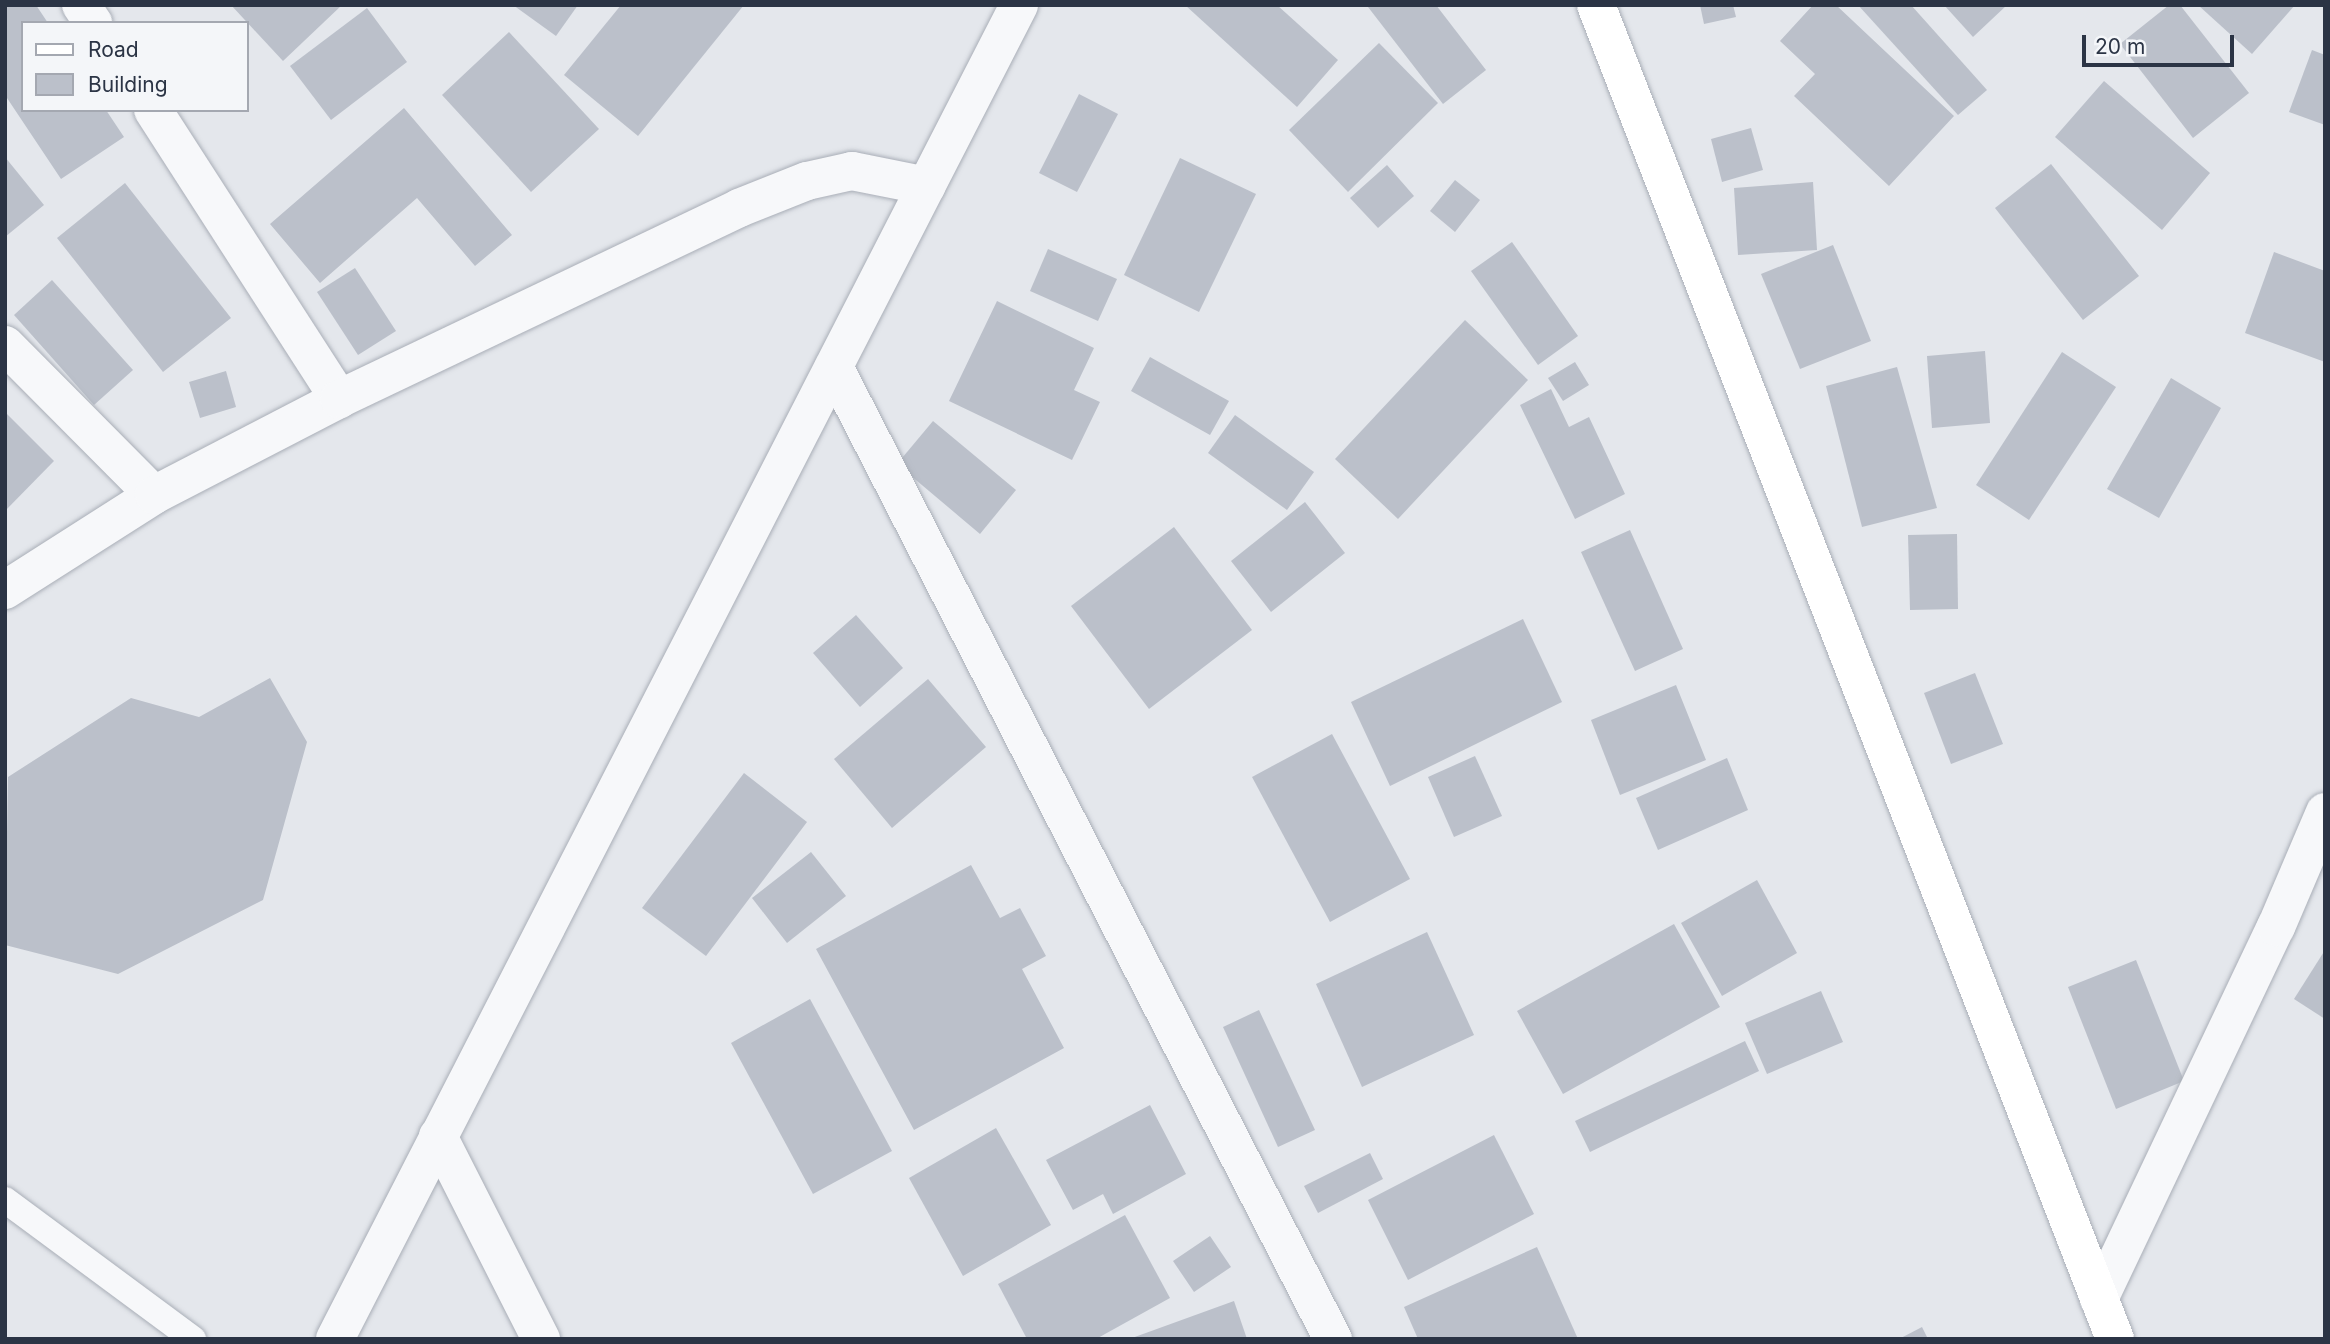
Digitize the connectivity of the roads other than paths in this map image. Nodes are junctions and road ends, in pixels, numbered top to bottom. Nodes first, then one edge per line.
1 (81, 5) edge
2 (1019, 5) edge
3 (1596, 5) edge
4 (92, 21) edge
5 (154, 112) edge
6 (927, 186) junction
7 (5, 345) edge
8 (834, 367) junction
9 (339, 399) junction
10 (154, 495) junction
11 (5, 590) edge
12 (2325, 812) edge
13 (438, 1136) junction
14 (5, 1200) edge
15 (2099, 1299) junction
16 (193, 1339) edge
17 (335, 1339) edge
18 (541, 1339) edge
19 (1333, 1339) edge
20 (2115, 1339) edge

1 - 4 street
2 - 6 street
3 - 15 main road
5 - 9 street
6 - 8 street
6 - 9 street
7 - 10 street
8 - 13 street
8 - 19 street
9 - 10 street
10 - 11 street
12 - 15 street
13 - 17 street
13 - 18 street
14 - 16 lane
15 - 20 main road

